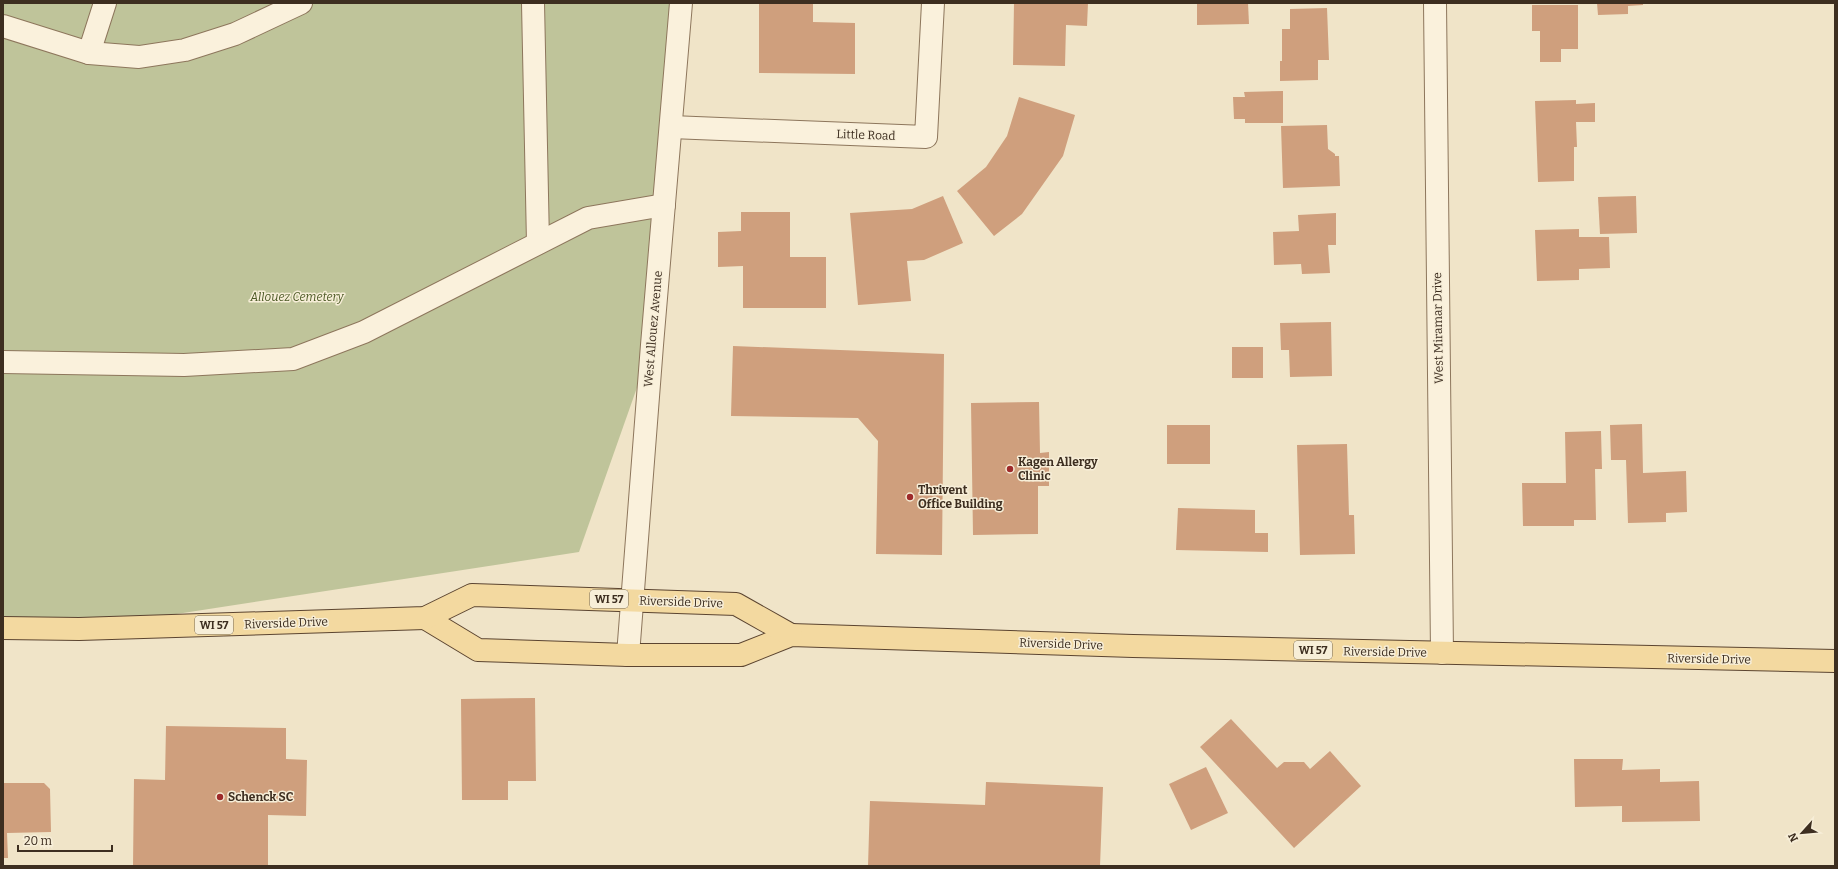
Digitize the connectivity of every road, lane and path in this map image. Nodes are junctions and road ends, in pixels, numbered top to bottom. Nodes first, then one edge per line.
1 (105, 3) edge
2 (301, 3) edge
3 (533, 3) edge
4 (681, 3) edge
5 (933, 3) edge
6 (1435, 3) edge
7 (3, 26) edge
8 (89, 53) junction
9 (670, 127) junction
10 (664, 205) junction
11 (538, 243) junction
12 (3, 362) edge
13 (632, 600) junction
14 (425, 618) junction
15 (3, 628) edge
16 (791, 635) junction
17 (1442, 653) junction
18 (628, 655) junction
19 (1835, 661) edge

1 - 8 street
2 - 8 street
3 - 11 street
4 - 9 street, West Allouez Avenue
5 - 9 street, Little Road
6 - 17 street, West Miramar Drive
7 - 8 street
9 - 10 street, West Allouez Avenue
10 - 11 street
10 - 13 street, West Allouez Avenue
11 - 12 street
13 - 14 main road, Riverside Drive / WI 57
13 - 16 main road, Riverside Drive / WI 57
13 - 18 street, West Allouez Avenue
14 - 15 main road, Riverside Drive / WI 57
14 - 18 main road, Riverside Drive / WI 57
16 - 17 main road, Riverside Drive / WI 57
16 - 18 main road, Riverside Drive / WI 57
17 - 19 main road, Riverside Drive / WI 57

